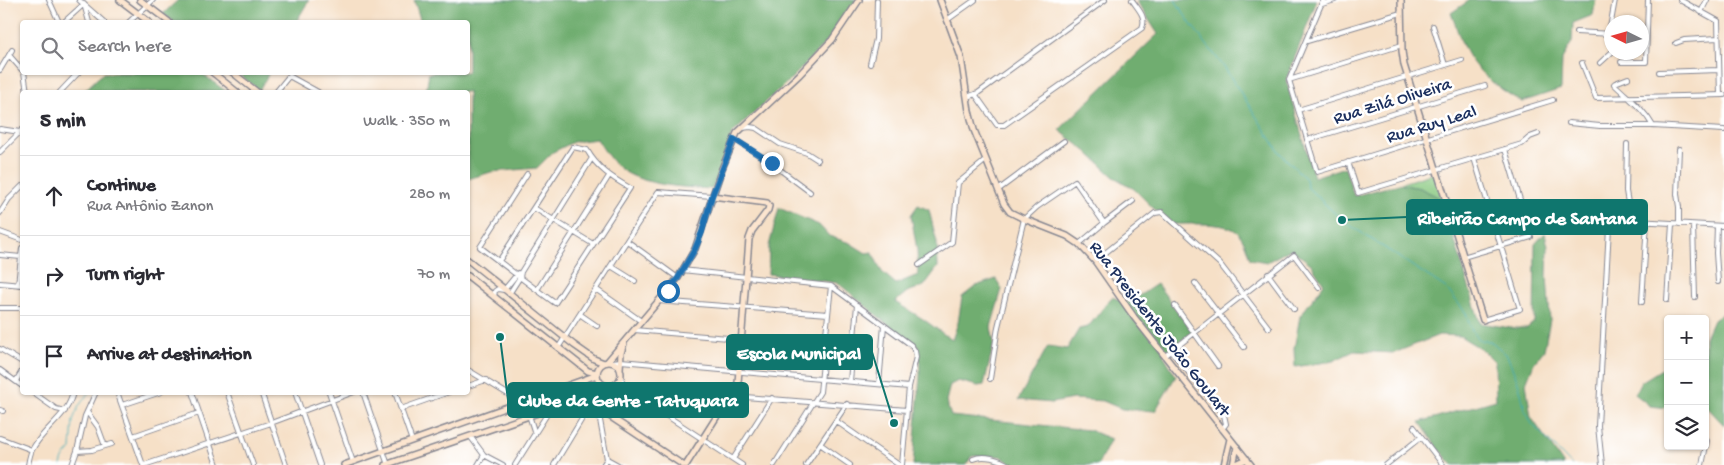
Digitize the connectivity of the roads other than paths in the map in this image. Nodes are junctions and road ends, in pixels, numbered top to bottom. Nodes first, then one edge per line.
1 (50, 0) edge
2 (120, 0) edge
3 (140, 0) edge
4 (153, 0) edge
5 (859, 0) edge
6 (877, 0) edge
7 (940, 0) edge
8 (975, 0) edge
9 (1105, 0) edge
10 (1132, 0) edge
11 (1335, 0) edge
12 (1401, 0) edge
13 (1615, 0) edge
14 (1648, 0) edge
15 (1680, 0) edge
16 (1707, 0) edge
17 (81, 1) edge
18 (968, 2) edge
19 (1323, 2) edge
20 (147, 5) junction
21 (1701, 12) junction
22 (1401, 13) junction
23 (138, 14) junction
24 (1613, 15) edge
25 (1724, 19) edge
26 (58, 20) edge
27 (66, 20) edge
28 (87, 20) edge
29 (102, 20) edge
30 (131, 20) edge
31 (146, 20) edge
32 (166, 20) edge
33 (947, 20) junction
34 (1718, 21) junction
35 (1433, 26) dead end
36 (1576, 32) dead end
37 (1604, 34) edge
38 (1718, 38) junction
39 (1307, 41) junction
40 (1676, 43) dead end
41 (1402, 45) junction
42 (12, 50) dead end
43 (9, 55) junction
44 (1604, 59) edge
45 (1462, 60) dead end
46 (1621, 62) dead end
47 (1582, 63) dead end
48 (1600, 63) dead end
49 (870, 64) dead end
50 (1445, 65) junction
51 (20, 68) edge
52 (0, 70) edge
53 (1719, 70) junction
54 (1659, 72) dead end
55 (24, 75) edge
56 (76, 75) edge
57 (216, 75) edge
58 (236, 75) edge
59 (1408, 76) junction
60 (1628, 78) dead end
61 (1289, 80) junction
62 (1485, 86) dead end
63 (27, 90) edge
64 (63, 90) edge
65 (234, 90) edge
66 (254, 90) edge
67 (278, 90) edge
68 (312, 90) edge
69 (975, 94) junction
70 (1722, 95) edge
71 (967, 97) junction
72 (1627, 98) junction
73 (1552, 100) dead end
74 (1417, 106) junction
75 (1298, 110) junction
76 (1569, 123) dead end
77 (1653, 126) junction
78 (741, 128) junction
79 (0, 130) edge
80 (1724, 130) edge
81 (20, 131) edge
82 (20, 132) edge
83 (1538, 134) dead end
84 (1427, 138) junction
85 (734, 139) junction
86 (1307, 140) junction
87 (1064, 141) dead end
88 (1627, 144) dead end
89 (1505, 149) junction
90 (1679, 149) dead end
91 (0, 152) edge
92 (592, 158) junction
93 (1474, 158) junction
94 (818, 160) dead end
95 (986, 160) junction
96 (1348, 162) junction
97 (1436, 169) junction
98 (527, 174) dead end
99 (609, 176) junction
100 (20, 188) edge
101 (998, 190) junction
102 (810, 192) dead end
103 (712, 196) junction
104 (0, 201) edge
105 (1133, 201) dead end
106 (5, 205) junction
107 (534, 208) junction
108 (0, 213) edge
109 (1024, 219) junction
110 (553, 220) junction
111 (1631, 221) junction
112 (1648, 222) junction
113 (1104, 223) junction
114 (1672, 224) junction
115 (1679, 224) junction
116 (1692, 225) junction
117 (1717, 226) junction
118 (1724, 226) edge
119 (0, 232) edge
120 (573, 232) junction
121 (20, 239) edge
122 (627, 241) junction
123 (593, 244) junction
124 (1079, 244) junction
125 (1500, 246) junction
126 (0, 255) edge
127 (20, 257) edge
128 (1463, 257) junction
129 (499, 261) junction
130 (1095, 261) junction
131 (470, 262) edge
132 (919, 265) dead end
133 (611, 266) junction
134 (682, 270) junction
135 (1268, 274) junction
136 (519, 275) junction
137 (747, 276) junction
138 (470, 278) edge
139 (678, 278) junction
140 (635, 281) dead end
141 (1718, 282) dead end
142 (0, 283) edge
143 (1195, 283) dead end
144 (20, 285) edge
145 (831, 286) junction
146 (1319, 288) dead end
147 (504, 290) junction
148 (537, 290) junction
149 (597, 290) junction
150 (1243, 293) junction
151 (510, 294) junction
152 (494, 297) junction
153 (1695, 297) dead end
154 (1667, 300) dead end
155 (658, 301) junction
156 (1642, 302) dead end
157 (857, 305) junction
158 (1175, 306) dead end
159 (744, 307) junction
160 (0, 308) edge
161 (20, 308) edge
162 (1294, 309) dead end
163 (1218, 312) junction
164 (828, 314) junction
165 (581, 315) junction
166 (1483, 320) joint
167 (641, 322) junction
168 (884, 325) junction
169 (597, 326) dead end
170 (1269, 328) dead end
171 (634, 330) junction
172 (1194, 332) junction
173 (566, 339) junction
174 (625, 340) junction
175 (741, 340) junction
176 (825, 346) junction
177 (1244, 347) dead end
178 (558, 348) junction
179 (0, 349) edge
180 (1171, 350) junction
181 (1164, 356) junction
182 (20, 361) edge
183 (607, 362) junction
184 (621, 362) junction
185 (1218, 366) dead end
186 (0, 370) edge
187 (470, 371) edge
188 (588, 371) junction
189 (739, 371) junction
190 (620, 372) junction
191 (20, 374) edge
192 (597, 374) junction
193 (587, 378) junction
194 (822, 379) junction
195 (990, 379) dead end
196 (486, 380) junction
197 (16, 381) junction
198 (850, 381) junction
199 (20, 384) edge
200 (879, 384) junction
201 (470, 385) edge
202 (609, 386) junction
203 (909, 386) junction
204 (623, 387) junction
205 (36, 395) edge
206 (72, 395) edge
207 (95, 395) edge
208 (119, 395) edge
209 (152, 395) edge
210 (193, 395) edge
211 (228, 395) edge
212 (262, 395) edge
213 (296, 395) edge
214 (330, 395) edge
215 (347, 395) edge
216 (364, 395) edge
217 (396, 395) edge
218 (440, 395) edge
219 (730, 395) junction
220 (582, 398) junction
221 (772, 398) junction
222 (332, 401) junction
223 (521, 402) junction
224 (814, 402) junction
225 (591, 404) junction
226 (847, 404) junction
227 (122, 405) junction
228 (401, 408) junction
229 (550, 408) junction
230 (598, 409) junction
231 (907, 410) junction
232 (65, 411) junction
233 (302, 411) junction
234 (87, 412) junction
235 (199, 413) junction
236 (529, 415) junction
237 (836, 421) junction
238 (271, 422) junction
239 (1414, 426) dead end
240 (1222, 429) junction
241 (242, 432) junction
242 (535, 434) junction
243 (470, 435) junction
244 (133, 436) junction
245 (1421, 437) junction
246 (0, 438) edge
247 (1230, 439) junction
248 (702, 440) junction
249 (412, 441) junction
250 (209, 443) junction
251 (112, 444) dead end
252 (820, 444) junction
253 (105, 446) junction
254 (1237, 448) junction
255 (32, 450) junction
256 (1705, 450) edge
257 (77, 451) junction
258 (383, 451) junction
259 (484, 455) junction
260 (607, 459) junction
261 (733, 459) junction
262 (973, 459) junction
263 (1247, 459) junction
264 (353, 462) junction
265 (1441, 463) edge
266 (28, 465) edge
267 (72, 465) edge
268 (143, 465) edge
269 (217, 465) edge
270 (253, 465) edge
271 (286, 465) edge
272 (320, 465) edge
273 (344, 465) edge
274 (387, 465) edge
275 (478, 465) edge
276 (503, 465) edge
277 (515, 465) edge
278 (554, 465) edge
279 (603, 465) edge
280 (618, 465) edge
281 (684, 465) edge
282 (742, 465) edge
283 (774, 465) edge
284 (806, 465) edge
285 (850, 465) edge
286 (900, 465) edge
287 (969, 465) edge
288 (975, 465) edge
289 (1008, 465) edge
290 (1224, 465) edge
291 (1233, 465) edge
292 (1251, 465) edge
293 (1386, 465) edge
294 (1435, 465) edge
295 (1602, 465) edge
296 (1702, 465) edge

1 - 26 street
2 - 23 main road
3 - 20 main road
4 - 20 street
5 - 78 main road
6 - 49 street
7 - 33 main road, Rua Presidente João Goulart
8 - 18 street
9 - 69 street
10 - 69 street
11 - 19 street
12 - 22 main road
13 - 24 street
14 - 46 street
15 - 21 street
16 - 21 street
17 - 27 street
17 - 28 street
17 - 29 street
18 - 33 street
19 - 39 street
20 - 23 street
20 - 32 main road
21 - 34 street
22 - 39 street
22 - 41 main road
23 - 30 street
23 - 31 main road
25 - 34 street
33 - 71 main road, Rua Presidente João Goulart
34 - 38 street
35 - 50 street
36 - 37 street
38 - 40 street
38 - 53 street
39 - 61 street
41 - 59 main road
41 - 61 street
42 - 43 street
43 - 51 street
43 - 52 street
44 - 48 street
45 - 50 street
47 - 72 street
50 - 59 street
53 - 54 street
53 - 70 street
55 - 63 street
56 - 64 street
57 - 65 main road
58 - 66 main road
59 - 74 main road
59 - 75 street
60 - 72 street
61 - 75 street
62 - 74 street, Rua Zilá Oliveira
67 - 68 street
69 - 71 street
70 - 72 street
71 - 95 main road, Rua Presidente João Goulart
72 - 77 street
73 - 84 street, Rua Ruy Leal
74 - 84 main road
74 - 86 street, Rua Zilá Oliveira
75 - 86 street
76 - 77 street
77 - 80 street
78 - 85 main road
78 - 94 street
79 - 81 street
82 - 91 street
83 - 89 street
84 - 96 street, Rua Ruy Leal
84 - 97 main road
85 - 102 street
85 - 103 main road
86 - 96 street, Rua Ruy Leal
87 - 101 street
88 - 111 street
89 - 93 street
89 - 125 street
90 - 115 street
92 - 99 street
92 - 107 street
92 - 110 street
93 - 97 street
93 - 125 street
95 - 101 main road, Rua Presidente João Goulart
95 - 132 street
96 - 97 street
97 - 128 main road
98 - 129 street
99 - 120 street
99 - 123 street
100 - 106 street
101 - 109 main road, Rua Presidente João Goulart
103 - 122 street
103 - 134 main road
103 - 137 main road
104 - 106 street
105 - 113 street
106 - 108 street
107 - 110 street
107 - 129 street
109 - 113 street
109 - 124 main road, Rua Presidente João Goulart
109 - 195 street
110 - 120 street
110 - 136 street
111 - 112 street
111 - 295 street
112 - 114 street
112 - 156 street
113 - 124 street
114 - 115 street
114 - 154 street
115 - 116 street
116 - 117 street
116 - 153 street
117 - 118 street
117 - 141 street
119 - 121 street
120 - 123 street
120 - 148 street
122 - 133 street
122 - 139 street
123 - 148 street
124 - 130 main road, Rua Presidente João Goulart
125 - 128 street
125 - 166 street
126 - 127 street
128 - 166 main road
129 - 136 street
130 - 150 street
130 - 181 main road, Rua Presidente João Goulart
131 - 147 main road
133 - 140 street
133 - 149 street
134 - 137 street
134 - 139 main road
135 - 146 street
135 - 150 street
135 - 162 street
136 - 147 street
136 - 148 street
136 - 151 street
137 - 145 street
137 - 159 main road
138 - 152 main road
139 - 155 main road
142 - 144 street
143 - 163 street
145 - 157 street
145 - 164 street
147 - 151 main road
147 - 152 street
149 - 165 street
149 - 167 street
150 - 163 street
150 - 170 street
151 - 173 main road
152 - 178 main road
155 - 159 street
155 - 167 main road
157 - 168 street
157 - 198 street
158 - 172 street
159 - 164 street
159 - 175 main road
160 - 161 street
163 - 172 street
163 - 177 street
164 - 176 street
165 - 169 street
165 - 173 street
167 - 171 main road
168 - 200 street
168 - 203 street
171 - 174 main road
171 - 175 street
172 - 180 street
172 - 185 street
173 - 178 street
173 - 183 main road
174 - 183 main road
174 - 184 main road
175 - 176 street
175 - 189 main road
176 - 194 street
178 - 188 main road
179 - 182 street
180 - 181 street
180 - 240 street, Rua Presidente João Goulart
181 - 240 main road, Rua Presidente João Goulart
183 - 184 street
183 - 190 main road
183 - 192 main road
184 - 189 street
184 - 190 main road
186 - 197 street
187 - 196 street
188 - 192 main road
188 - 193 main road
189 - 194 street
189 - 219 main road
190 - 202 main road
190 - 204 street
191 - 197 street
192 - 193 main road
192 - 202 main road
193 - 223 main road
194 - 198 street
194 - 224 street
196 - 201 street
196 - 223 street
197 - 199 street
198 - 200 street
200 - 203 street
202 - 204 street
202 - 220 main road
203 - 231 street
204 - 219 street
204 - 248 street
205 - 232 street
206 - 232 street
207 - 234 street
208 - 227 street
209 - 227 street
210 - 235 street
211 - 241 street
212 - 238 street
213 - 233 street
214 - 222 street
215 - 222 street
216 - 258 street
217 - 228 street
218 - 228 street
219 - 221 street
219 - 248 main road
220 - 225 main road
220 - 229 main road
221 - 224 street
221 - 261 street
222 - 233 street
222 - 264 street
223 - 236 street
223 - 249 main road
224 - 226 street
224 - 283 street
225 - 230 main road
225 - 278 street
226 - 231 street
226 - 237 street
227 - 244 street
228 - 249 street
229 - 236 main road
229 - 242 street
230 - 260 street
230 - 281 main road
231 - 286 street
232 - 255 street
233 - 238 street
233 - 272 street
234 - 253 street
234 - 257 street
235 - 244 street
235 - 250 street
236 - 242 street
236 - 243 main road
237 - 252 street
237 - 286 street
238 - 241 street
238 - 271 street
239 - 245 street
240 - 247 main road, Rua Presidente João Goulart
241 - 250 street
241 - 270 street
242 - 277 street
243 - 259 street
243 - 274 main road
244 - 268 street
245 - 265 street
245 - 293 street
246 - 255 street
247 - 254 main road, Rua Presidente João Goulart
247 - 290 main road
248 - 261 street
248 - 281 main road
249 - 258 main road
250 - 268 street
250 - 269 street
251 - 253 street
252 - 284 street
252 - 285 street
253 - 257 street
254 - 263 main road, Rua Presidente João Goulart
254 - 291 main road
255 - 266 street
256 - 296 street
257 - 267 street
258 - 264 main road
258 - 274 street
259 - 275 street
259 - 276 street
260 - 279 street
260 - 280 street
261 - 282 street
262 - 287 street
262 - 288 street
262 - 289 street
263 - 291 main road
263 - 292 main road, Rua Presidente João Goulart
264 - 273 main road
265 - 294 street

